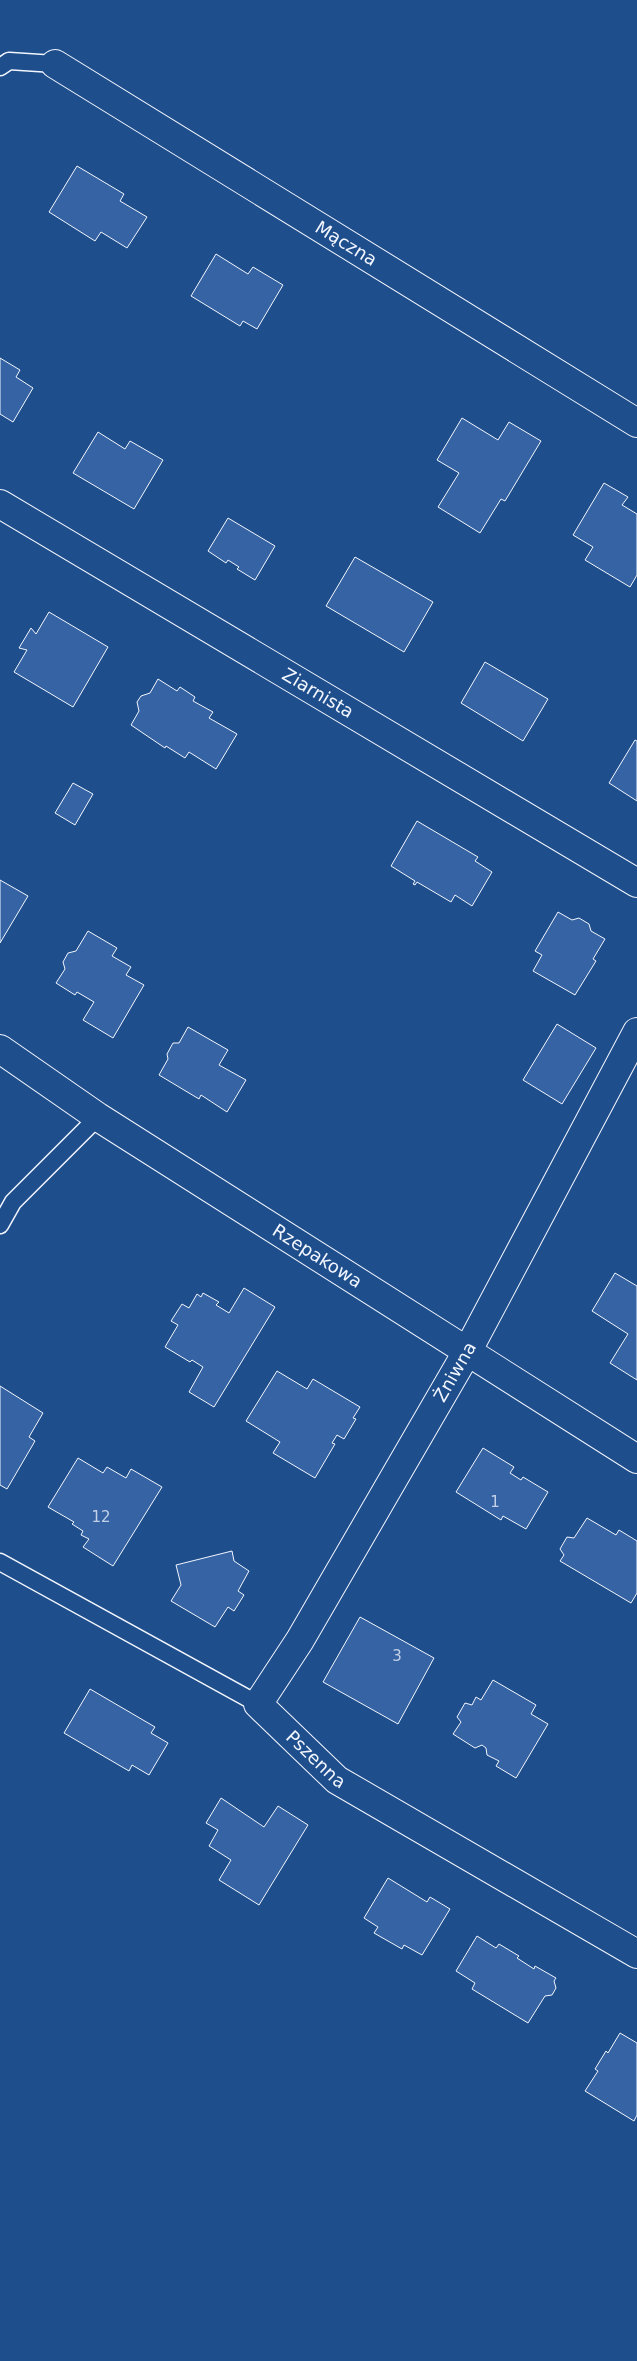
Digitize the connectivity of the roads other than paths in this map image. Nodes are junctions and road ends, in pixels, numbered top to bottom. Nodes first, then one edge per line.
1 (55, 64) joint
2 (0, 67) edge
3 (637, 423) edge
4 (0, 504) edge
5 (637, 883) edge
6 (637, 1032) edge
7 (0, 1049) edge
8 (98, 1117) junction
9 (0, 1225) edge
10 (467, 1352) junction
11 (637, 1459) edge
12 (0, 1562) edge
13 (258, 1704) junction
14 (637, 1954) edge

1 - 2 lane
1 - 3 street, Mączna
4 - 5 street, Ziarnista
6 - 10 street, Żniwna
7 - 8 street, Rzepakowa
8 - 9 lane
8 - 10 street, Rzepakowa
10 - 11 street, Rzepakowa
10 - 13 street, Żniwna
12 - 13 lane, Pszenna
13 - 14 street, Pszenna

